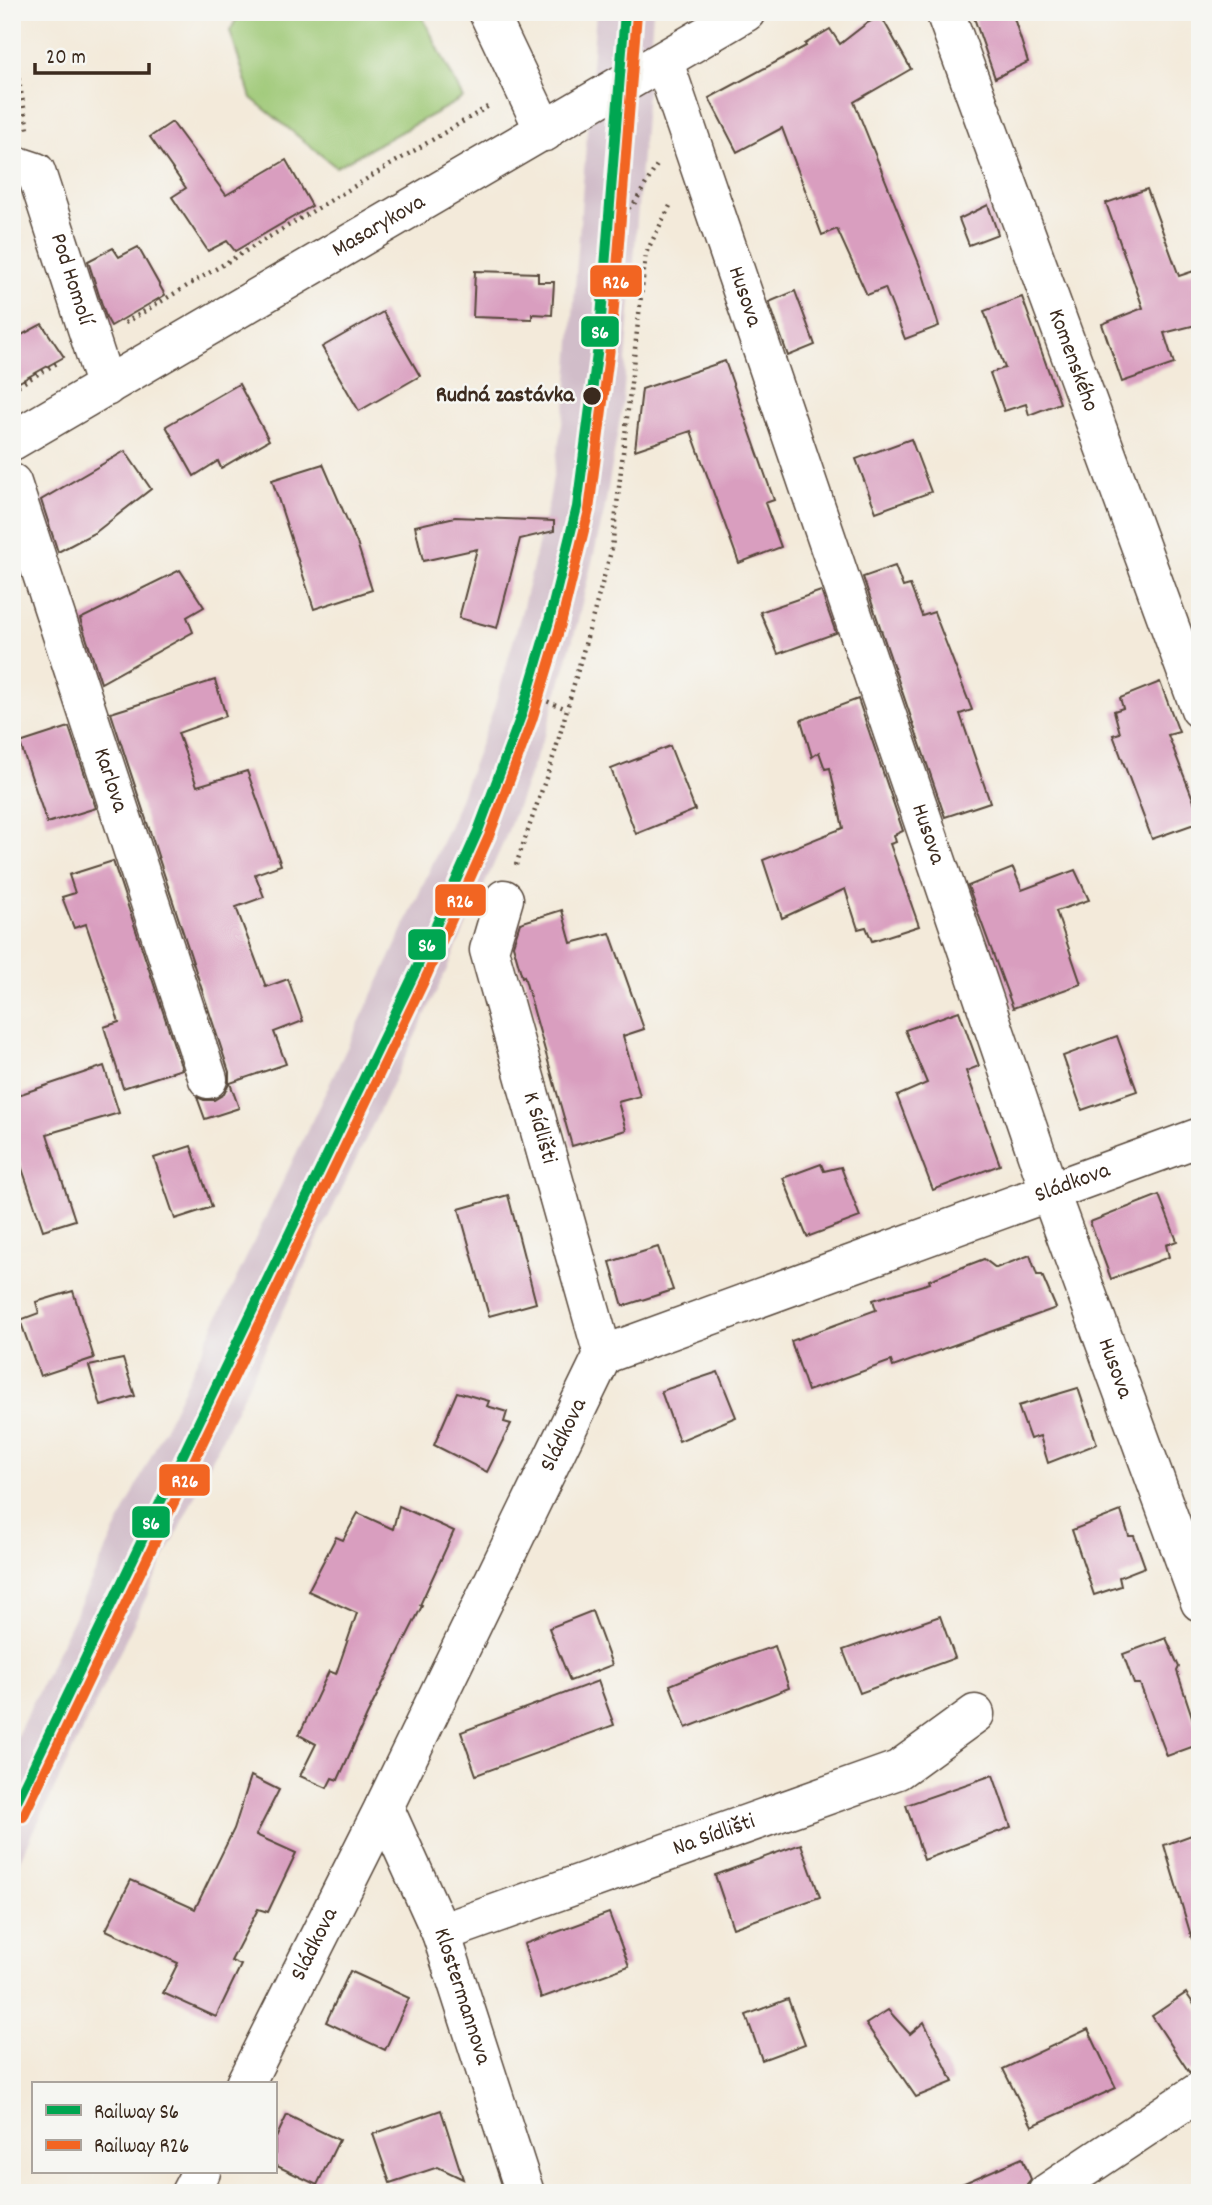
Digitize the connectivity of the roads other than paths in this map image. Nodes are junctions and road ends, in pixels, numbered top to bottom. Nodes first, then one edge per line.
1 (488, 12) edge
2 (746, 12) edge
3 (945, 12) edge
4 (664, 62) junction
5 (545, 132) junction
6 (26, 155) edge
7 (106, 387) junction
8 (12, 441) edge
9 (12, 483) edge
10 (1200, 709) edge
11 (504, 899) road end
12 (208, 1079) dead end
13 (1200, 1137) edge
14 (1050, 1193) junction
15 (603, 1356) junction
16 (1200, 1602) edge
17 (975, 1714) dead end
18 (384, 1807) junction
19 (442, 1933) junction
20 (246, 2082) edge
21 (1200, 2091) edge
22 (200, 2174) edge
23 (190, 2193) edge
24 (525, 2193) edge
25 (1047, 2193) edge

1 - 5 street
2 - 4 street, Masarykova
3 - 10 street, Komenského
4 - 5 street, Masarykova
4 - 14 street, Husova
5 - 7 street, Masarykova
6 - 7 street, Pod Homolí
7 - 8 street, Masarykova
9 - 12 street, Karlova
11 - 15 street, K Sídlišti
13 - 14 street, Sládkova
14 - 15 street, Sládkova
14 - 16 street, Husova
15 - 18 street, Sládkova
17 - 19 street, Na Sídlišti
18 - 19 street, Klostermannova
18 - 20 street, Sládkova
19 - 24 street, Klostermannova
21 - 25 street
22 - 23 street

